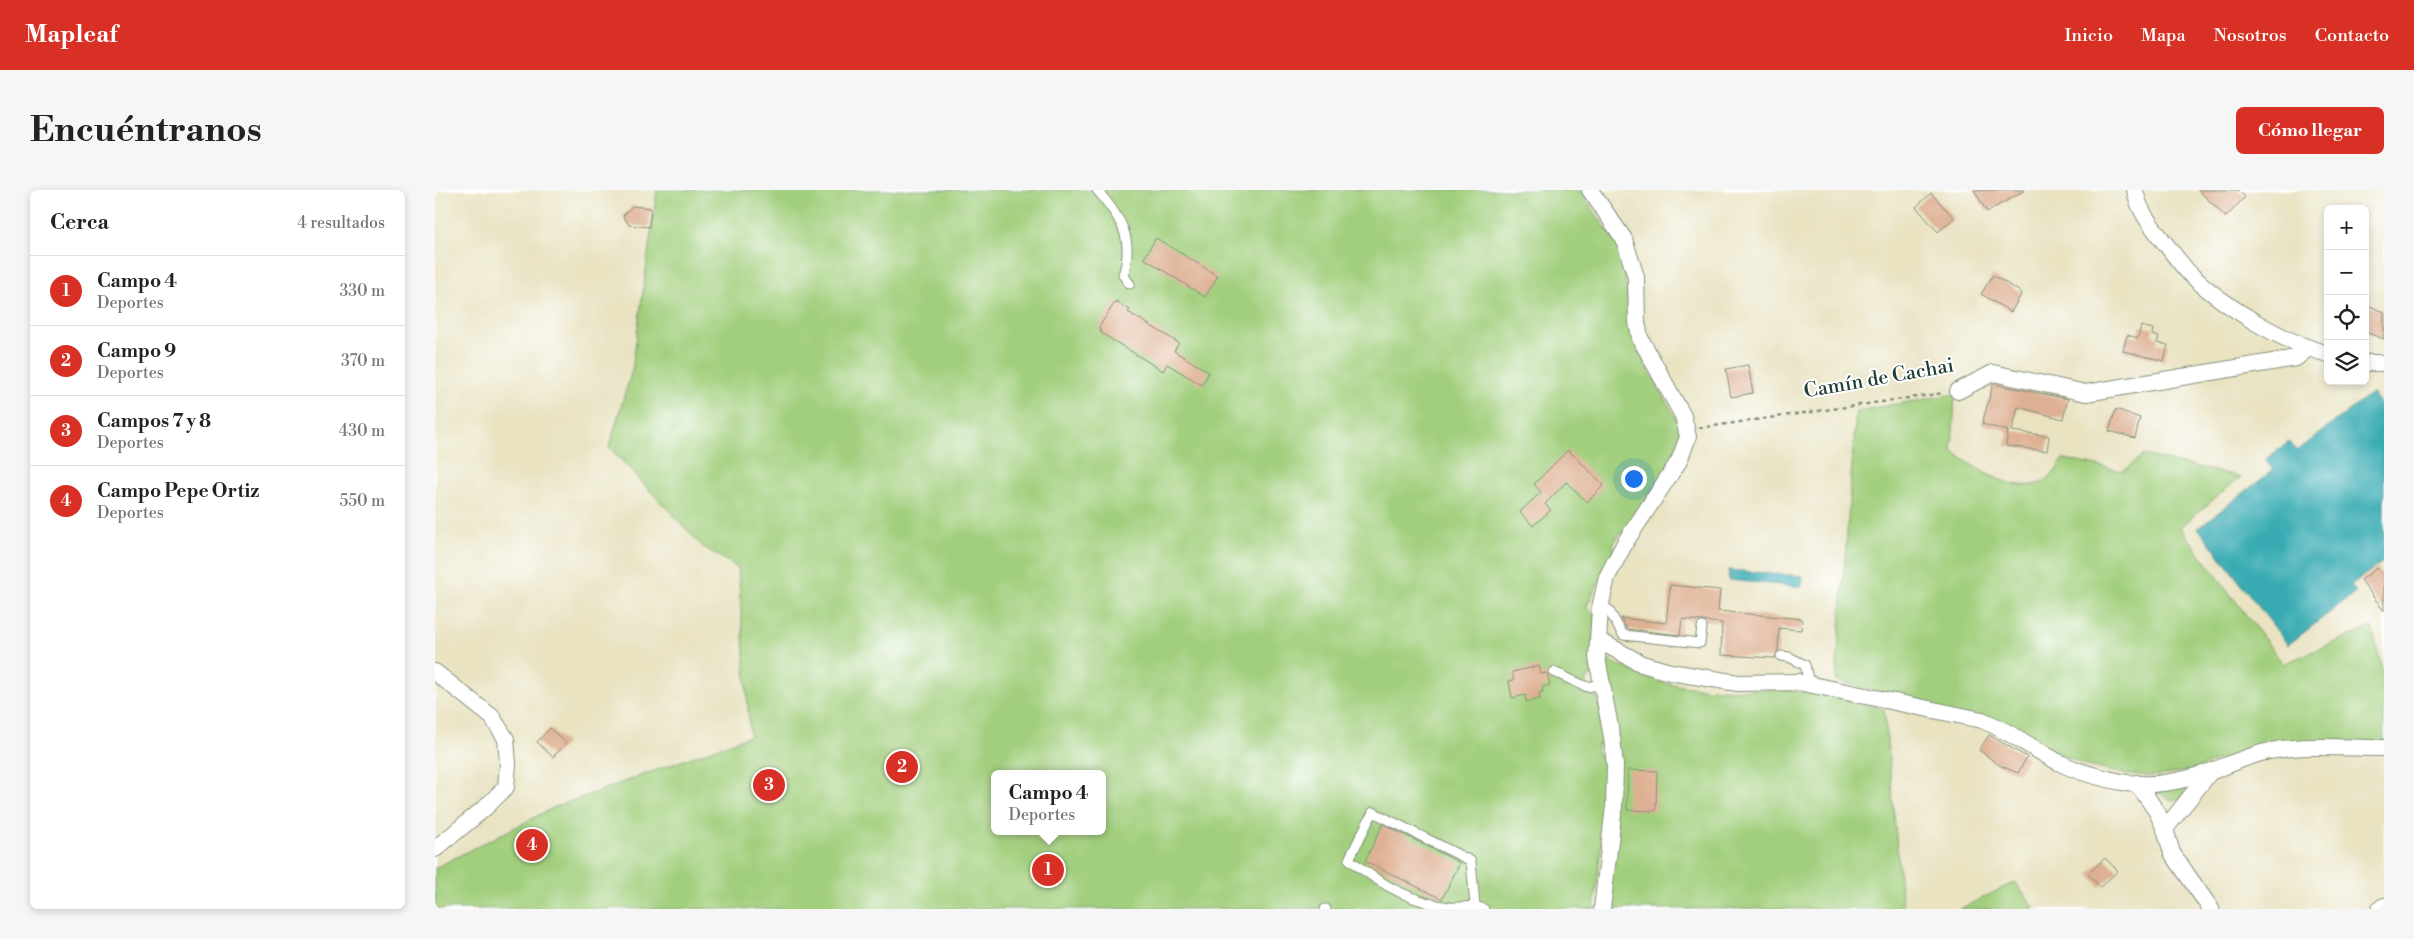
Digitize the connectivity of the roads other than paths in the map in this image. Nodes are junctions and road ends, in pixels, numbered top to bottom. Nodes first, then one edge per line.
1 (1097, 190) edge
2 (1590, 190) edge
3 (2135, 190) edge
4 (1130, 284) dead end
5 (2307, 349) junction
6 (2324, 353) edge
7 (2369, 362) edge
8 (2384, 364) edge
9 (1958, 391) road end
10 (1601, 608) junction
11 (1702, 627) dead end
12 (1598, 640) junction
13 (1781, 656) dead end
14 (435, 672) edge
15 (1554, 672) dead end
16 (1602, 684) junction
17 (1809, 684) junction
18 (2384, 748) edge
19 (2210, 772) junction
20 (2137, 783) junction
21 (2165, 830) junction
22 (435, 849) edge
23 (2384, 906) edge
24 (1479, 907) edge
25 (1602, 909) edge
26 (2211, 909) edge
27 (2380, 909) edge

1 - 4 lane
2 - 10 street
3 - 5 street
5 - 6 street
5 - 9 street, Camín de Cachai
7 - 8 street
10 - 11 lane
10 - 12 street
12 - 16 street
12 - 17 street
13 - 17 lane
14 - 22 street
15 - 16 lane
16 - 25 street
17 - 20 street
18 - 19 street
19 - 20 street
19 - 21 street
20 - 21 street
21 - 26 street
23 - 27 street
24 - 24 lane

